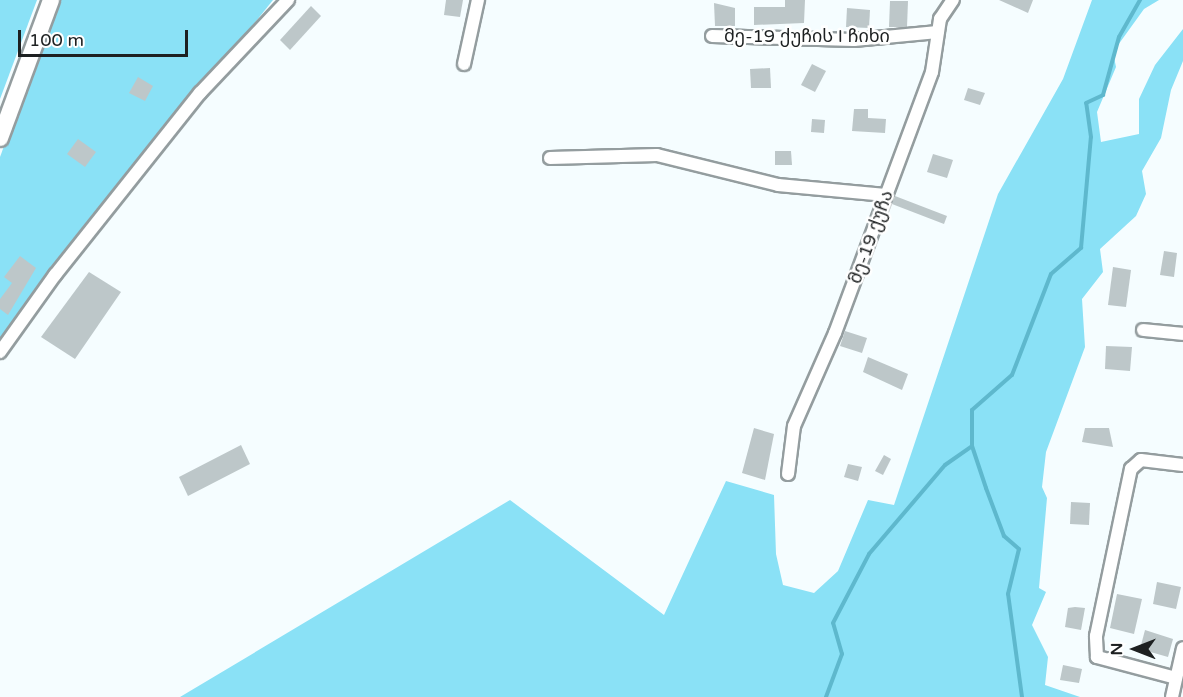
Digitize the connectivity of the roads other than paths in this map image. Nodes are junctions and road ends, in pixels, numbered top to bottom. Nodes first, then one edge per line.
1 (51, 0) edge
2 (288, 0) edge
3 (478, 0) edge
4 (953, 0) edge
5 (938, 32) junction
6 (712, 36) dead end
7 (464, 64) dead end
8 (0, 138) edge
9 (550, 158) dead end
10 (886, 195) junction
11 (1143, 330) dead end
12 (1183, 334) edge
13 (0, 352) edge
14 (1183, 465) edge
15 (788, 474) dead end
16 (1183, 648) edge
17 (1176, 678) junction
18 (1172, 697) edge

1 - 8 main road
2 - 13 street
3 - 7 street
4 - 5 street, მე-19 ქუჩა
5 - 6 street, მე-19 ქუჩის I ჩიხი
5 - 10 street, მე-19 ქუჩა
9 - 10 street
10 - 15 street, მე-19 ქუჩა
11 - 12 street
14 - 17 street
16 - 17 street
17 - 18 street

